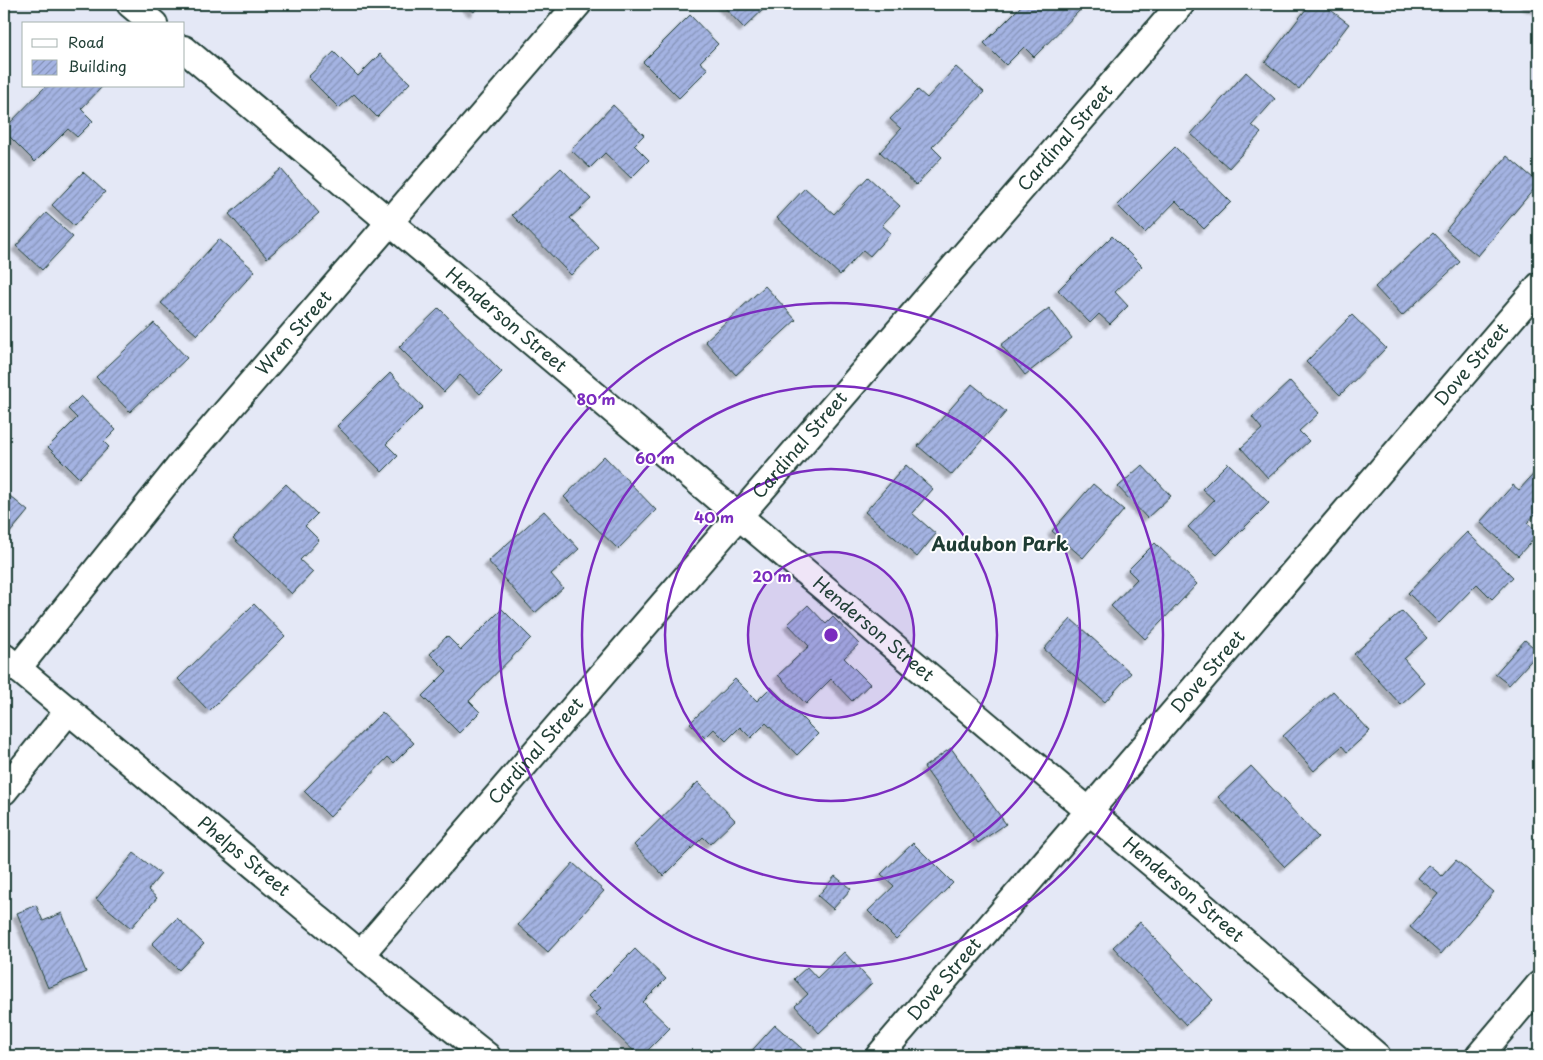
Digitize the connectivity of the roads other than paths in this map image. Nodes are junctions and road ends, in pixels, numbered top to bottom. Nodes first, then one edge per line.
1 (130, 4) edge
2 (578, 4) edge
3 (1181, 4) edge
4 (152, 22) edge
5 (185, 50) edge
6 (390, 222) junction
7 (1539, 286) edge
8 (739, 517) junction
9 (11, 662) edge
10 (69, 710) junction
11 (4, 791) edge
12 (1089, 811) junction
13 (361, 954) junction
14 (1539, 985) edge
15 (487, 1056) edge
16 (879, 1056) edge
17 (1378, 1056) edge
18 (1480, 1056) edge

1 - 4 street
2 - 6 street, Wren Street
3 - 8 street, Cardinal Street
5 - 6 street, Henderson Street
6 - 8 street, Henderson Street
6 - 9 street, Wren Street
7 - 12 street, Dove Street
8 - 12 street, Henderson Street
8 - 13 street, Cardinal Street
9 - 10 street, Phelps Street
10 - 11 street
10 - 13 street, Phelps Street
12 - 16 street, Dove Street
12 - 17 street, Henderson Street
13 - 15 street, Phelps Street
14 - 18 street

